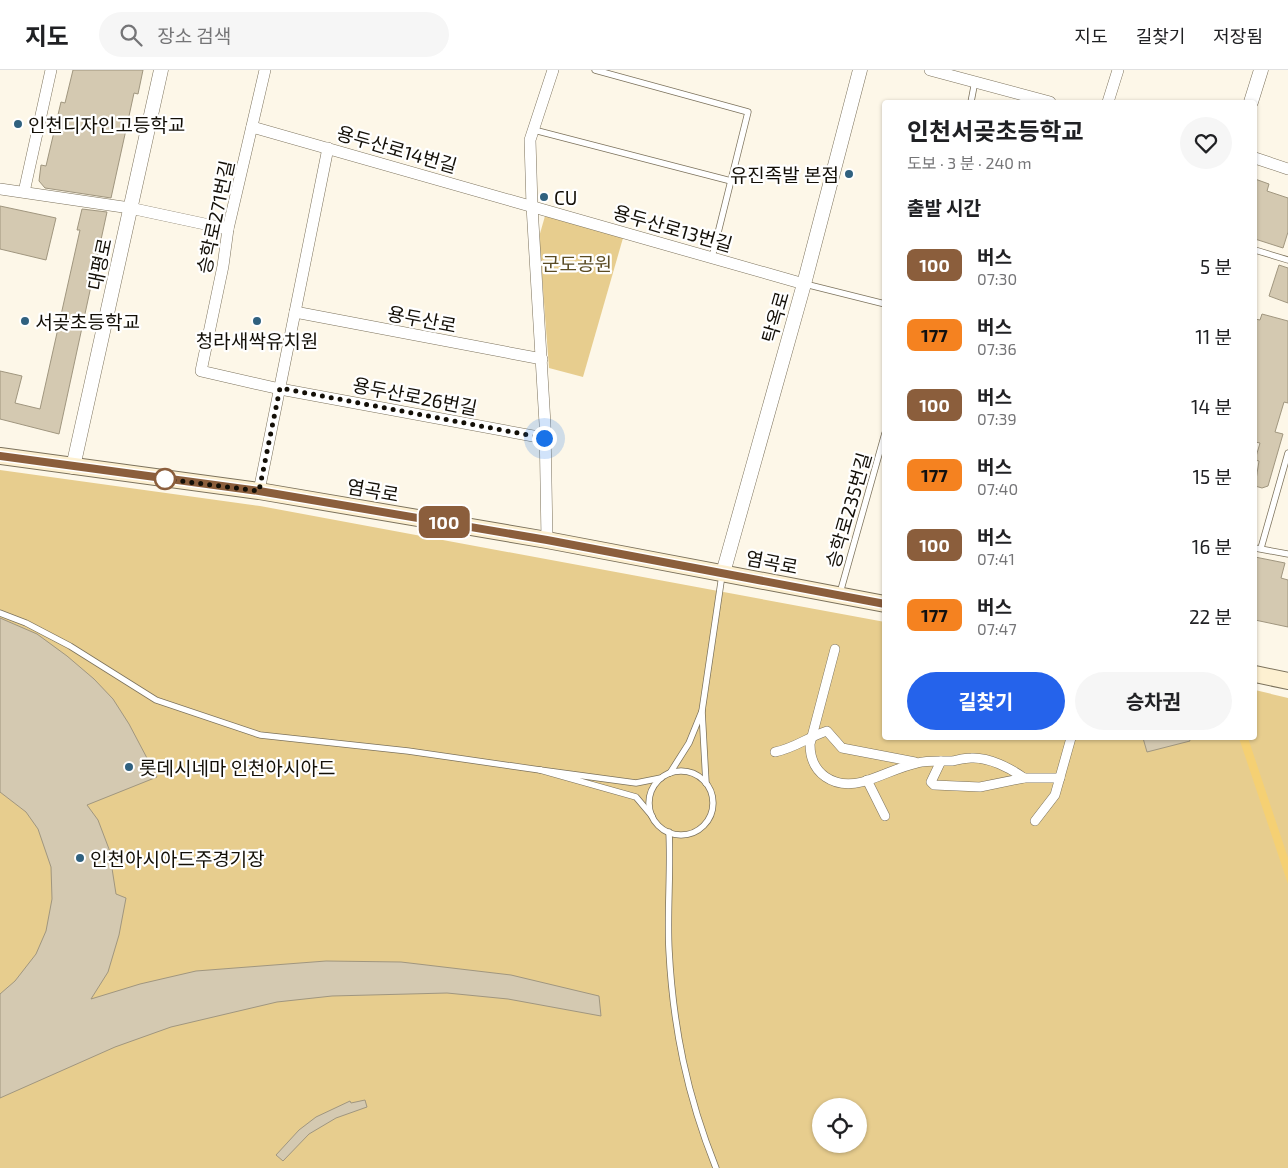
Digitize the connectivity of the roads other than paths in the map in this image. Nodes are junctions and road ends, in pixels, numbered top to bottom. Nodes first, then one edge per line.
1 (51, 70) edge
2 (161, 70) edge
3 (265, 70) edge
4 (553, 70) edge
5 (595, 70) edge
6 (860, 70) edge
7 (930, 70) edge
8 (1118, 70) edge
9 (1261, 70) edge
10 (964, 74) edge
11 (975, 81) junction
12 (971, 100) edge
13 (1043, 100) edge
14 (1109, 100) edge
15 (1252, 100) edge
16 (252, 128) junction
17 (534, 130) junction
18 (328, 148) junction
19 (1257, 159) edge
20 (1288, 169) edge
21 (731, 181) junction
22 (0, 189) edge
23 (24, 192) junction
24 (532, 206) junction
25 (130, 208) junction
26 (228, 229) junction
27 (1257, 251) edge
28 (712, 257) junction
29 (1288, 260) edge
30 (804, 284) junction
31 (882, 303) edge
32 (295, 312) junction
33 (542, 360) junction
34 (201, 371) joint
35 (280, 388) junction
36 (544, 438) junction
37 (882, 444) edge
38 (1288, 453) edge
39 (0, 456) edge
40 (73, 467) junction
41 (259, 491) junction
42 (547, 540) junction
43 (1258, 548) edge
44 (1288, 554) edge
45 (723, 573) junction
46 (840, 595) junction
47 (882, 603) edge
48 (0, 613) edge
49 (835, 649) dead end
50 (1257, 674) edge
51 (1288, 681) edge
52 (702, 711) junction
53 (813, 735) junction
54 (1070, 740) edge
55 (775, 752) dead end
56 (941, 761) junction
57 (918, 762) junction
58 (540, 770) junction
59 (670, 773) junction
60 (661, 778) junction
61 (1024, 778) junction
62 (1060, 778) junction
63 (868, 780) junction
64 (706, 783) junction
65 (652, 816) junction
66 (885, 816) dead end
67 (1035, 821) dead end
68 (669, 832) junction
69 (716, 1168) edge

1 - 23 street
2 - 25 street, 대평로
3 - 16 street, 승학로271번길
4 - 17 street
5 - 21 lane
6 - 30 street, 탁옥로
7 - 10 street
8 - 14 street
9 - 15 street
10 - 11 street
11 - 12 lane
11 - 13 street
16 - 18 street, 용두산로14번길
16 - 26 street, 승학로271번길
17 - 21 lane
17 - 24 street
18 - 24 street, 용두산로14번길
18 - 32 street
19 - 20 street
21 - 28 lane
22 - 23 street
23 - 25 street
24 - 28 street, 용두산로13번길
24 - 33 street
25 - 26 street
25 - 40 street, 대평로
26 - 34 street, 승학로271번길
27 - 29 lane
28 - 30 street, 용두산로13번길
30 - 31 lane
30 - 45 street, 탁옥로
32 - 33 street, 용두산로
32 - 35 street
33 - 36 street
34 - 35 street, 용두산로26번길
35 - 36 street, 용두산로26번길
35 - 41 street
36 - 42 street
37 - 46 lane, 승학로235번길
38 - 43 lane
39 - 40 main road, 염곡로
40 - 41 main road, 염곡로
41 - 42 main road, 염곡로
42 - 45 main road, 염곡로
43 - 44 lane
45 - 46 main road, 염곡로
45 - 52 lane
46 - 47 main road, 염곡로
48 - 58 lane
49 - 53 street
50 - 51 main road
52 - 59 lane
52 - 64 lane
53 - 55 street
53 - 57 street
53 - 63 street
54 - 62 street
56 - 57 street
56 - 61 street
56 - 61 street
57 - 63 street
58 - 60 lane
58 - 65 lane
59 - 60 lane
59 - 64 lane
60 - 65 lane
61 - 62 street
62 - 67 street
63 - 66 street
64 - 68 lane
65 - 68 lane
68 - 69 lane

